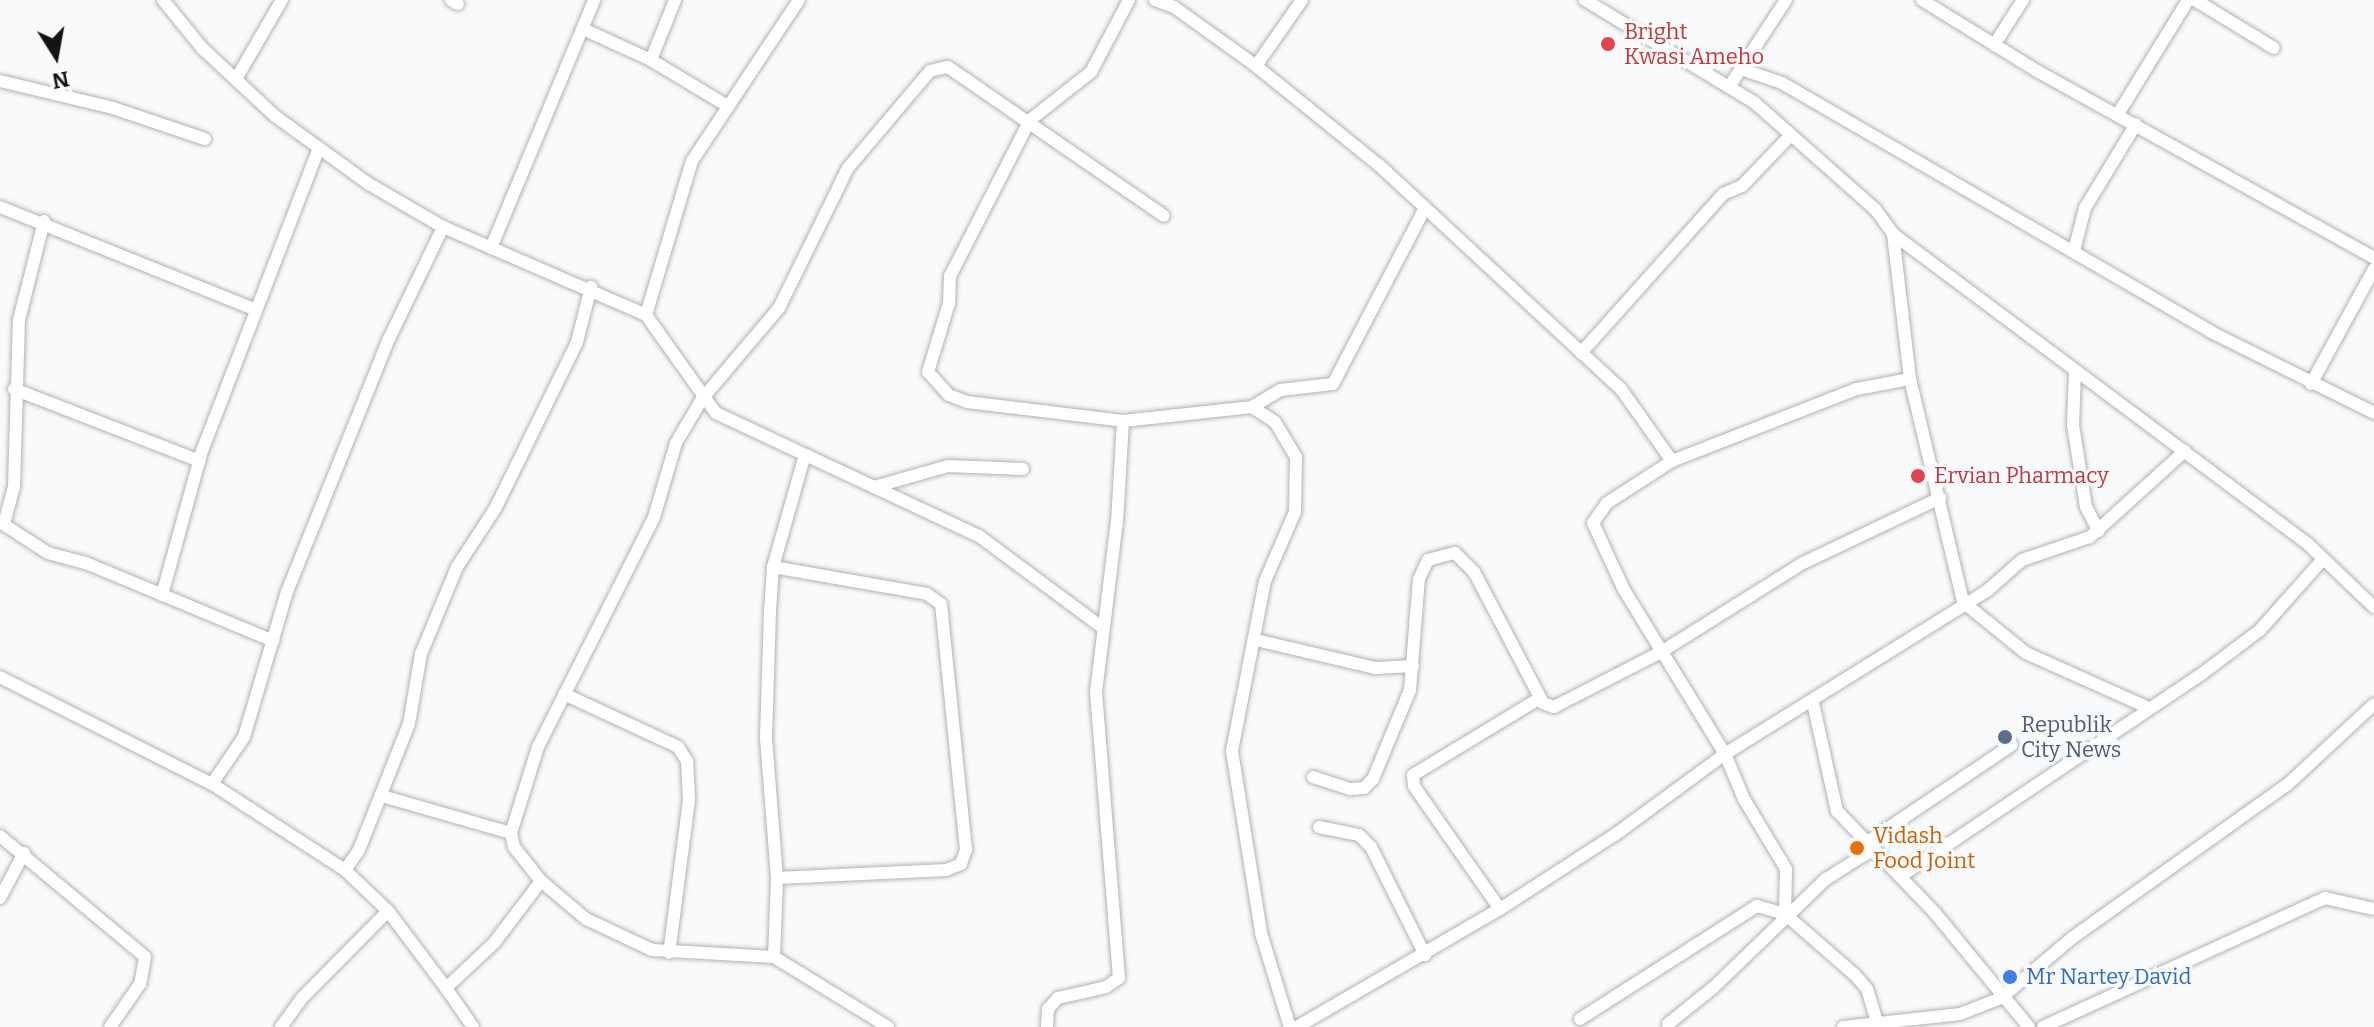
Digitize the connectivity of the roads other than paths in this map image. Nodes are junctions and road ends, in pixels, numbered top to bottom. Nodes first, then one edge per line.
1 (163, 0) edge
2 (282, 0) edge
3 (594, 0) edge
4 (675, 0) edge
5 (799, 0) edge
6 (1129, 0) edge
7 (1155, 0) edge
8 (1302, 0) edge
9 (1585, 0) edge
10 (1786, 0) edge
11 (1922, 0) edge
12 (2023, 0) edge
13 (2188, 0) edge
14 (2195, 0) edge
15 (1176, 4) edge
16 (583, 29) junction
17 (1994, 45) junction
18 (2274, 48) dead end
19 (651, 60) junction
20 (1256, 66) junction
21 (1741, 69) junction
22 (236, 79) junction
23 (0, 81) edge
24 (1729, 87) junction
25 (726, 105) junction
26 (2118, 114) junction
27 (1030, 120) junction
28 (2136, 124) junction
29 (1789, 137) junction
30 (205, 139) dead end
31 (318, 150) junction
32 (0, 207) edge
33 (1425, 208) junction
34 (1164, 216) dead end
35 (44, 221) junction
36 (443, 227) junction
37 (1893, 234) junction
38 (491, 248) junction
39 (2074, 251) junction
40 (2374, 258) edge
41 (2374, 269) edge
42 (591, 287) junction
43 (254, 309) junction
44 (646, 315) junction
45 (1581, 353) junction
46 (2075, 371) junction
47 (1910, 379) junction
48 (2311, 384) junction
49 (14, 389) junction
50 (702, 399) junction
51 (1252, 407) junction
52 (2374, 413) edge
53 (1123, 421) junction
54 (2185, 451) junction
55 (805, 455) junction
56 (200, 461) junction
57 (1672, 461) junction
58 (1023, 469) dead end
59 (874, 487) junction
60 (1940, 498) junction
61 (2, 523) edge
62 (2099, 531) junction
63 (2323, 559) junction
64 (773, 567) junction
65 (162, 595) junction
66 (1963, 602) junction
67 (2374, 607) edge
68 (1100, 626) junction
69 (1256, 640) junction
70 (273, 641) junction
71 (1661, 652) junction
72 (1413, 666) junction
73 (0, 677) edge
74 (564, 694) junction
75 (1540, 698) junction
76 (1813, 703) junction
77 (2374, 704) edge
78 (2149, 708) junction
79 (2012, 745) dead end
80 (1725, 754) junction
81 (1313, 777) dead end
82 (212, 784) junction
83 (382, 796) junction
84 (1319, 827) dead end
85 (511, 833) junction
86 (0, 836) edge
87 (1872, 844) junction
88 (24, 853) junction
89 (345, 870) junction
90 (1901, 876) junction
91 (777, 878) junction
92 (541, 881) junction
93 (0, 898) edge
94 (1500, 909) junction
95 (2374, 909) edge
96 (388, 911) junction
97 (1785, 914) junction
98 (669, 953) junction
99 (1425, 955) junction
100 (774, 957) junction
101 (446, 988) junction
102 (2001, 998) junction
103 (1580, 1019) dead end
104 (1668, 1024) dead end
105 (1878, 1024) junction
106 (110, 1027) edge
107 (281, 1027) edge
108 (473, 1027) edge
109 (888, 1027) edge
110 (1047, 1027) edge
111 (1290, 1027) edge
112 (1297, 1027) edge
113 (1843, 1027) edge
114 (2029, 1027) edge
115 (2043, 1027) edge

1 - 22 street
2 - 22 street
3 - 16 street
4 - 19 street
5 - 25 street
6 - 27 street
7 - 15 street
8 - 20 street
9 - 24 street
10 - 21 street
11 - 17 street
12 - 17 street
13 - 26 street
14 - 18 street
15 - 20 street
16 - 19 street
16 - 38 street
17 - 26 street
19 - 25 street
20 - 33 street
21 - 24 street
21 - 39 street
22 - 31 street
23 - 30 street
24 - 29 street
25 - 44 street
26 - 28 street
27 - 34 street
27 - 50 street
27 - 53 street
28 - 39 street
28 - 40 street
29 - 37 street
29 - 45 street
31 - 36 street
31 - 43 street
32 - 35 street
33 - 45 street
33 - 51 street
35 - 43 street
35 - 49 street
36 - 38 street
36 - 70 street
37 - 46 street
37 - 47 street
38 - 42 street
39 - 48 street
41 - 48 street
42 - 44 street
42 - 83 street
43 - 56 street
44 - 50 street
45 - 57 street
46 - 54 street
46 - 62 street
47 - 57 street
47 - 60 street
48 - 52 street
49 - 56 street
49 - 61 street
50 - 55 street
50 - 74 street
51 - 53 street
51 - 69 street
53 - 68 street
54 - 62 street
54 - 63 street
55 - 59 street
55 - 64 street
56 - 65 street
57 - 71 street
58 - 59 street
59 - 68 street
60 - 66 street
60 - 71 street
61 - 65 street
62 - 66 street
63 - 67 street
63 - 78 street
64 - 91 street
64 - 91 street
65 - 70 street
66 - 76 street
66 - 78 street
68 - 110 street
69 - 72 street
69 - 111 street
70 - 82 street
71 - 75 street
71 - 80 street
72 - 75 street
72 - 81 street
73 - 82 street
74 - 85 street
74 - 98 street
75 - 94 street
76 - 80 street
76 - 87 street
77 - 102 street
78 - 90 street
79 - 87 street
80 - 94 street
80 - 97 street
82 - 89 street
83 - 85 street
83 - 89 street
84 - 99 street
85 - 92 street
86 - 88 street
87 - 90 street
87 - 97 street
88 - 93 street
88 - 106 street
89 - 96 street
90 - 102 street
91 - 100 street
92 - 98 street
92 - 101 street
94 - 99 street
95 - 115 street
96 - 101 street
96 - 107 street
97 - 103 street
97 - 104 street
97 - 105 street
98 - 100 street
99 - 112 street
100 - 109 street
101 - 108 street
102 - 105 street
102 - 114 street
105 - 113 street

